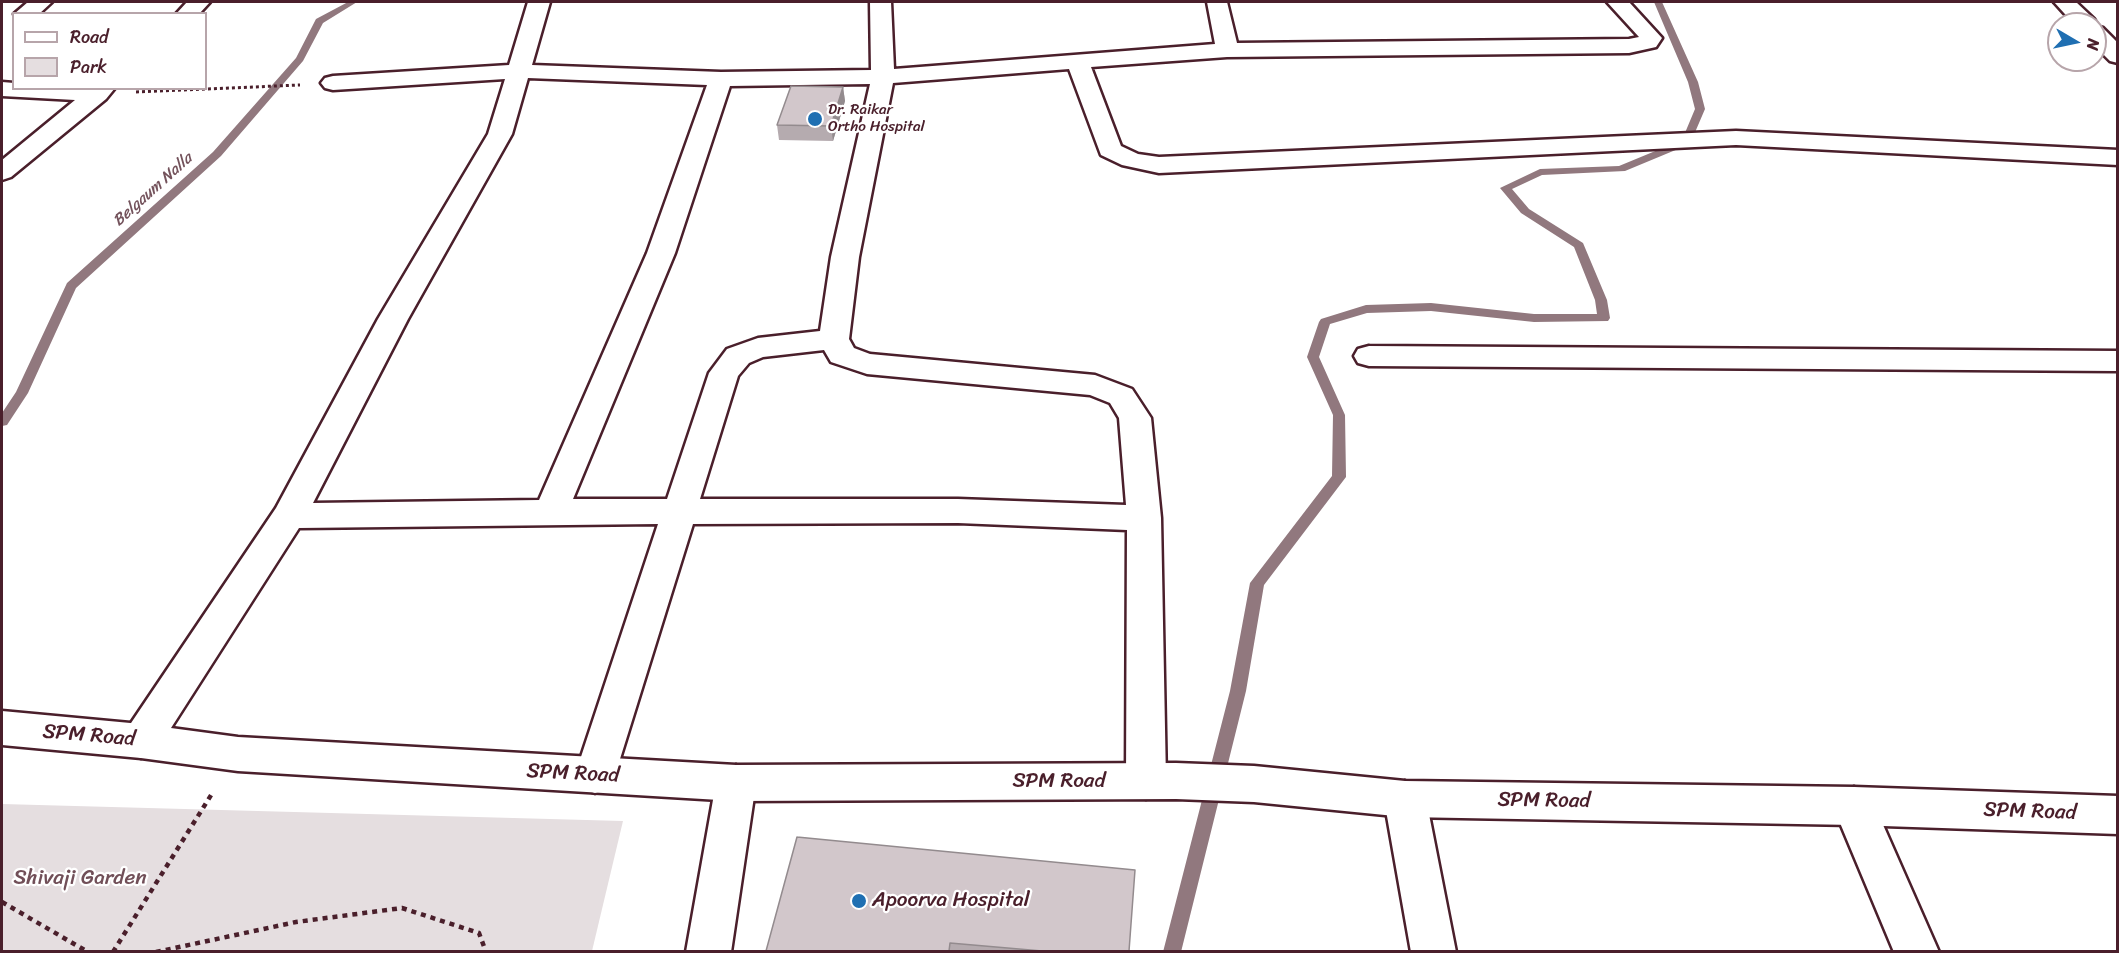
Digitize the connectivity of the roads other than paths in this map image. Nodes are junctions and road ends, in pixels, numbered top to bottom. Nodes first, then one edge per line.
1 (41, 2) edge
2 (539, 2) edge
3 (880, 2) edge
4 (1216, 2) edge
5 (1618, 2) edge
6 (27, 12) edge
7 (2107, 45) edge
8 (1227, 51) junction
9 (2118, 56) edge
10 (1078, 62) junction
11 (517, 71) junction
12 (883, 77) junction
13 (721, 79) junction
14 (333, 83) road end
15 (52, 90) edge
16 (101, 91) edge
17 (2118, 158) edge
18 (2, 172) edge
19 (834, 339) junction
20 (1369, 356) dead end
21 (2118, 361) edge
22 (678, 511) junction
23 (551, 512) junction
24 (289, 516) junction
25 (1144, 518) junction
26 (2, 728) edge
27 (141, 741) junction
28 (595, 775) junction
29 (1161, 781) junction
30 (736, 783) junction
31 (1405, 799) junction
32 (1854, 806) junction
33 (2118, 814) edge
34 (708, 951) edge
35 (1434, 951) edge
36 (1917, 951) edge

1 - 6 street
2 - 11 street
3 - 12 street
4 - 8 street
5 - 8 street
7 - 9 street
8 - 10 street
10 - 12 street
10 - 17 street
11 - 13 street
11 - 14 street
11 - 24 street
12 - 13 street
12 - 19 street
13 - 23 street
15 - 16 street
16 - 18 street
19 - 22 street
19 - 25 street
20 - 21 street
22 - 23 street
22 - 25 street
22 - 28 street
23 - 24 street
24 - 27 street
25 - 29 street
26 - 27 street, SPM Road
27 - 28 street, SPM Road
28 - 30 street, SPM Road
29 - 30 street, SPM Road
29 - 31 street, SPM Road
30 - 34 street
31 - 32 street, SPM Road
31 - 35 street
32 - 33 street, SPM Road
32 - 36 street

